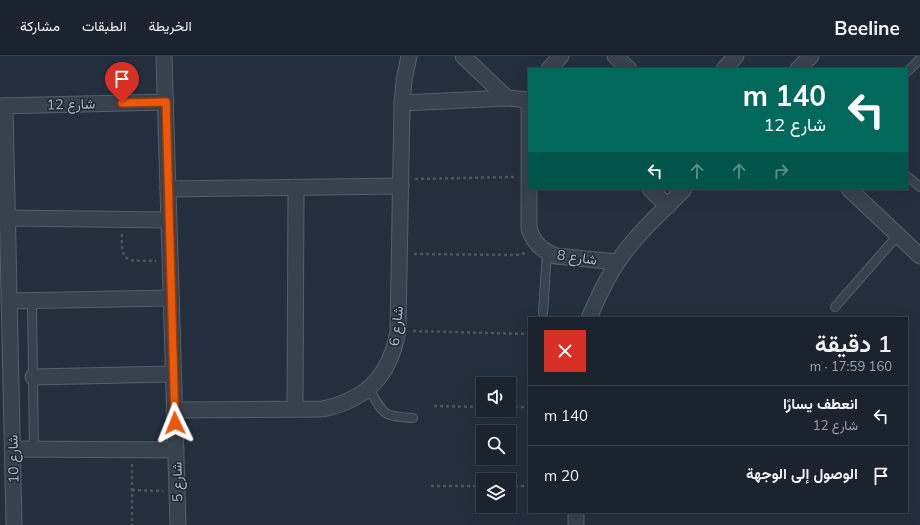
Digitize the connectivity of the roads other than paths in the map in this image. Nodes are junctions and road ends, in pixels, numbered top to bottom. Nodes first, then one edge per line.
1 (164, 56) edge
2 (409, 56) edge
3 (463, 56) edge
4 (561, 56) edge
5 (811, 56) edge
6 (920, 59) edge
7 (551, 68) edge
8 (799, 68) edge
9 (908, 71) edge
10 (507, 98) junction
11 (528, 100) edge
12 (166, 102) junction
13 (402, 103) junction
14 (3, 106) edge
15 (908, 177) edge
16 (401, 183) junction
17 (296, 187) junction
18 (920, 187) edge
19 (168, 189) junction
20 (529, 190) edge
21 (651, 190) edge
22 (683, 190) edge
23 (850, 190) edge
24 (668, 206) junction
25 (8, 218) junction
26 (169, 220) junction
27 (898, 235) junction
28 (4, 246) edge
29 (542, 249) junction
30 (920, 256) edge
31 (617, 262) junction
32 (6, 295) edge
33 (171, 298) junction
34 (32, 301) junction
35 (835, 307) dead end
36 (543, 312) dead end
37 (589, 317) edge
38 (174, 374) junction
39 (33, 377) junction
40 (369, 389) junction
41 (295, 409) junction
42 (174, 410) junction
43 (413, 418) dead end
44 (12, 449) junction
45 (34, 449) junction
46 (176, 450) junction
47 (576, 513) edge
48 (14, 525) edge
49 (178, 525) edge
50 (576, 525) edge

1 - 12 street, شارع 5
2 - 13 street, شارع 6
3 - 10 street
4 - 7 street
5 - 8 street
6 - 9 lane
10 - 11 street
10 - 13 street
12 - 14 street, شارع 12
12 - 19 street, شارع 5
13 - 16 street, شارع 6
14 - 25 street, شارع 10
15 - 18 lane
16 - 17 street
16 - 40 street, شارع 6
17 - 19 street
17 - 41 street
19 - 26 street, شارع 5
20 - 29 street, شارع 8
21 - 24 street
22 - 24 street
23 - 27 street
24 - 31 street
25 - 26 street
25 - 28 street, شارع 10
26 - 33 street, شارع 5
27 - 30 street
27 - 35 lane
28 - 32 street, شارع 10
29 - 31 street, شارع 8
29 - 36 lane
31 - 37 street
32 - 34 street
32 - 44 street, شارع 10
33 - 34 street
33 - 38 street, شارع 5
34 - 39 lane
38 - 39 street
38 - 42 street, شارع 5
39 - 45 lane
40 - 41 street, شارع 6
40 - 43 lane
41 - 42 street, شارع 6
42 - 46 street, شارع 5
44 - 45 street
44 - 48 street, شارع 10
45 - 46 street
46 - 49 street, شارع 5
47 - 50 street

